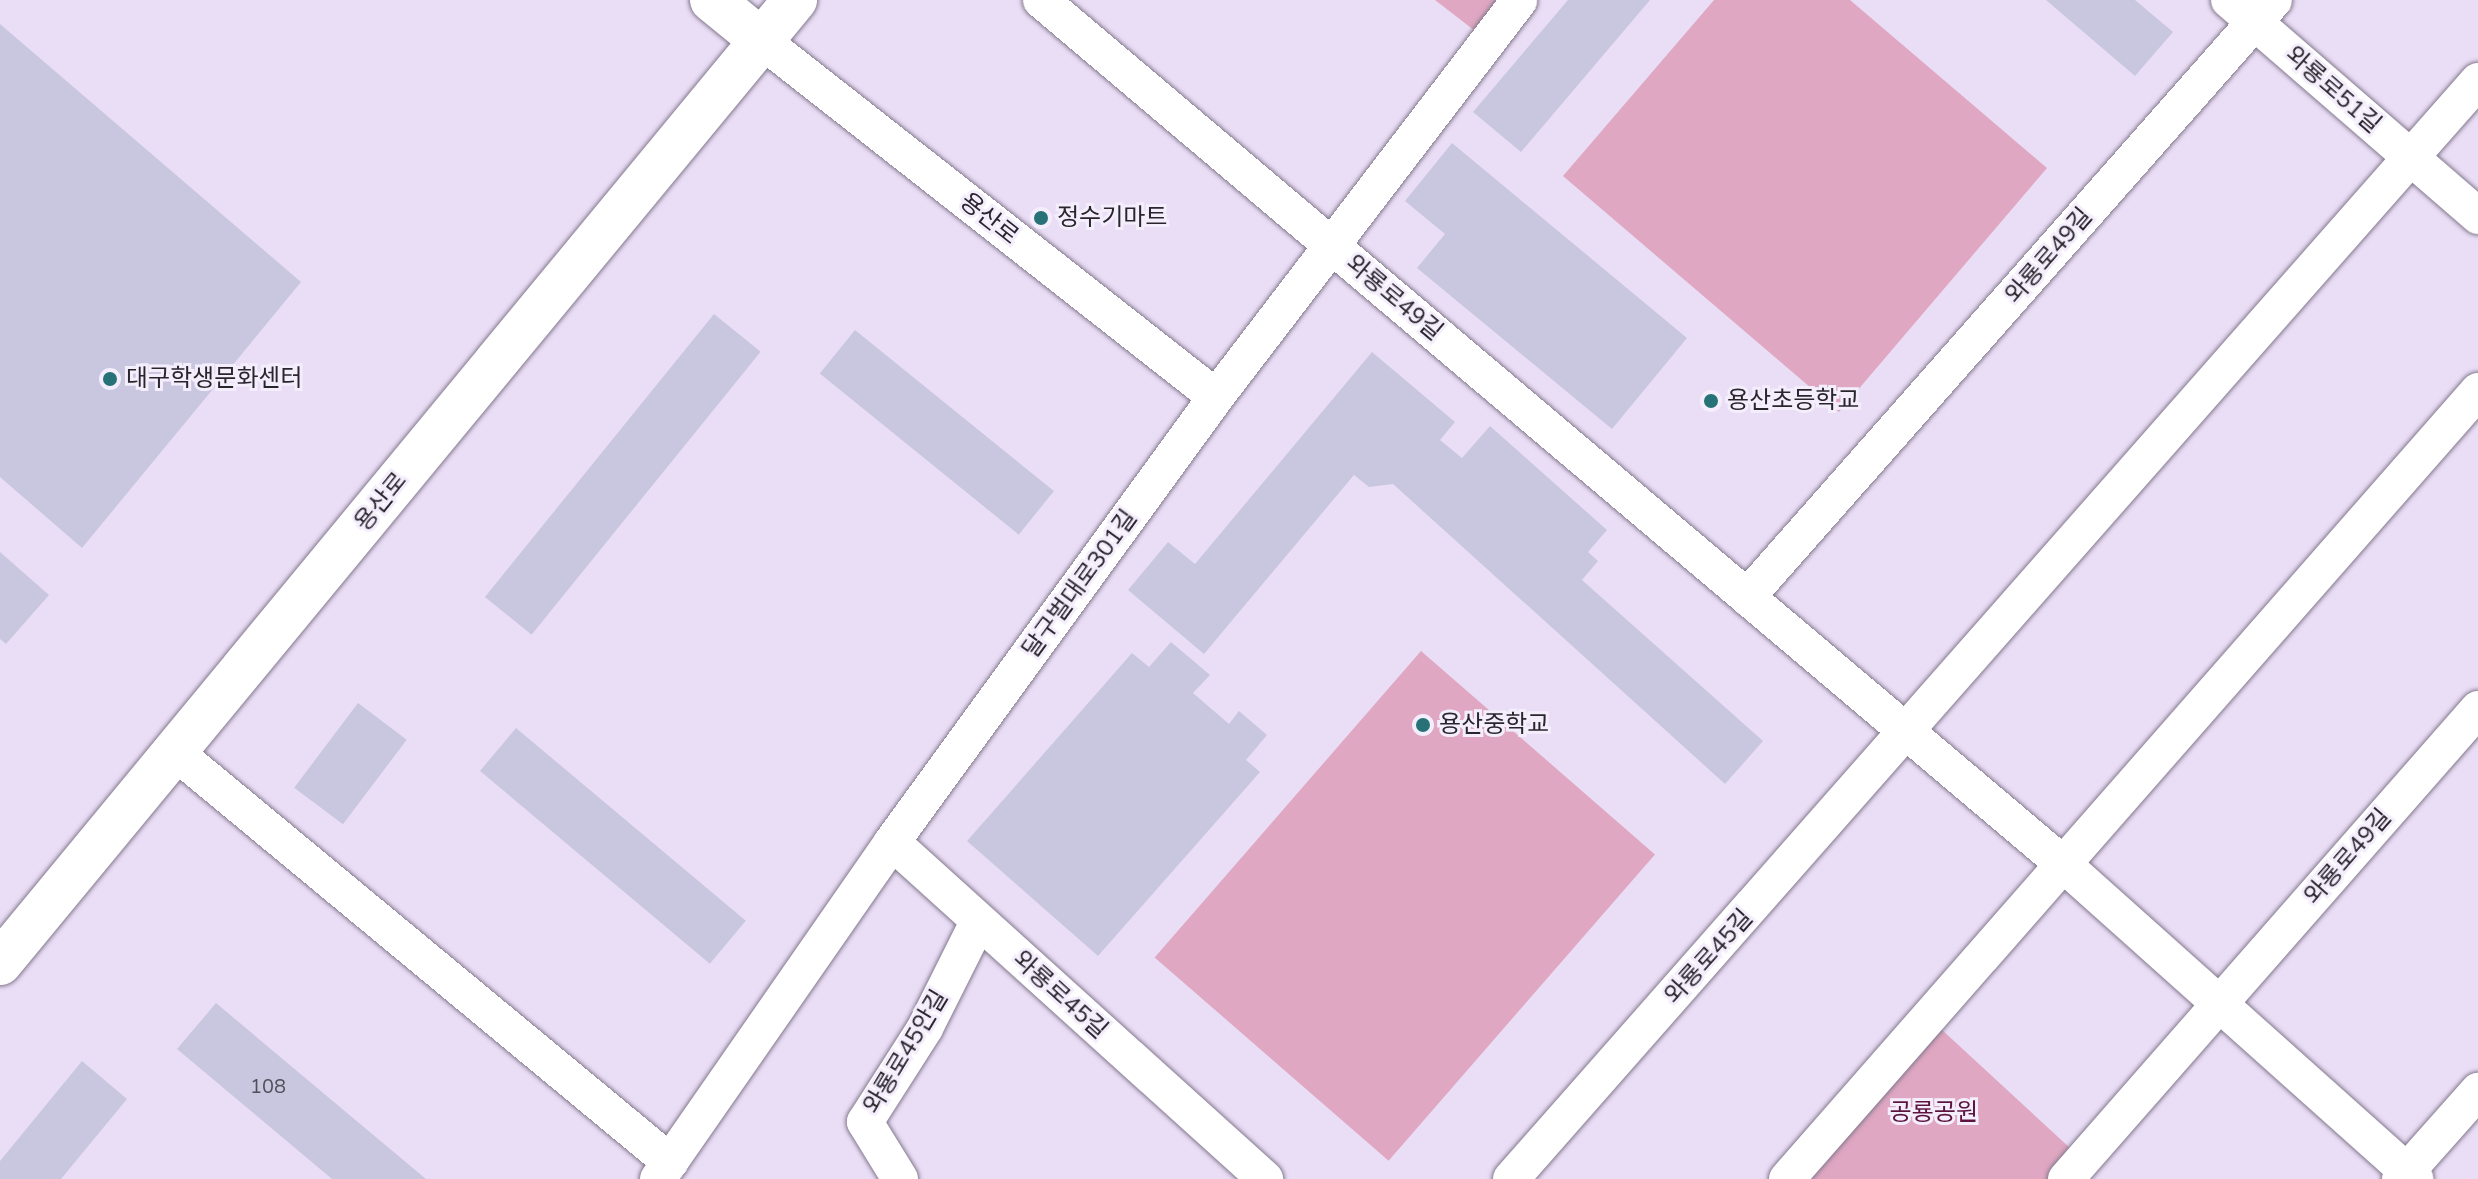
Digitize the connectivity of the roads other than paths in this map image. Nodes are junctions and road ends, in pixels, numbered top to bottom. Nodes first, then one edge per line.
1 (712, 0) edge
2 (795, 0) edge
3 (1041, 0) edge
4 (1519, 0) edge
5 (2253, 7) edge
6 (761, 40) junction
7 (2478, 81) edge
8 (2411, 158) junction
9 (2478, 216) edge
10 (1334, 246) junction
11 (2478, 391) edge
12 (1216, 397) junction
13 (1747, 597) junction
14 (2478, 709) edge
15 (1908, 735) junction
16 (175, 752) junction
17 (892, 842) junction
18 (2062, 863) junction
19 (978, 922) junction
20 (2, 957) edge
21 (2218, 1006) junction
22 (2478, 1091) edge
23 (664, 1170) edge
24 (1252, 1175) edge
25 (2407, 1177) edge
26 (900, 1179) edge
27 (1511, 1179) edge
28 (1787, 1179) edge
29 (2066, 1179) edge

1 - 6 main road
2 - 6 main road, 용산로
3 - 10 street, 와룡로49길
4 - 10 street, 달구벌대로301길
5 - 8 street, 와룡로51길
5 - 13 street, 와룡로49길
6 - 12 street, 용산로
6 - 16 main road, 용산로
7 - 8 street
8 - 9 street, 와룡로51길
8 - 15 street
10 - 12 street, 달구벌대로301길
10 - 13 street, 와룡로49길
11 - 18 street
12 - 17 street, 달구벌대로301길
13 - 15 street, 와룡로49길
14 - 21 street, 와룡로49길
15 - 18 street, 와룡로49길
15 - 27 street, 와룡로45길
16 - 20 main road, 용산로
16 - 23 street
17 - 19 street, 와룡로45길
17 - 23 street, 달구벌대로301길
18 - 21 street, 와룡로49길
18 - 28 street
19 - 24 street, 와룡로45길
19 - 26 street, 와룡로45안길
21 - 25 street, 와룡로49길
21 - 29 street
22 - 25 street

